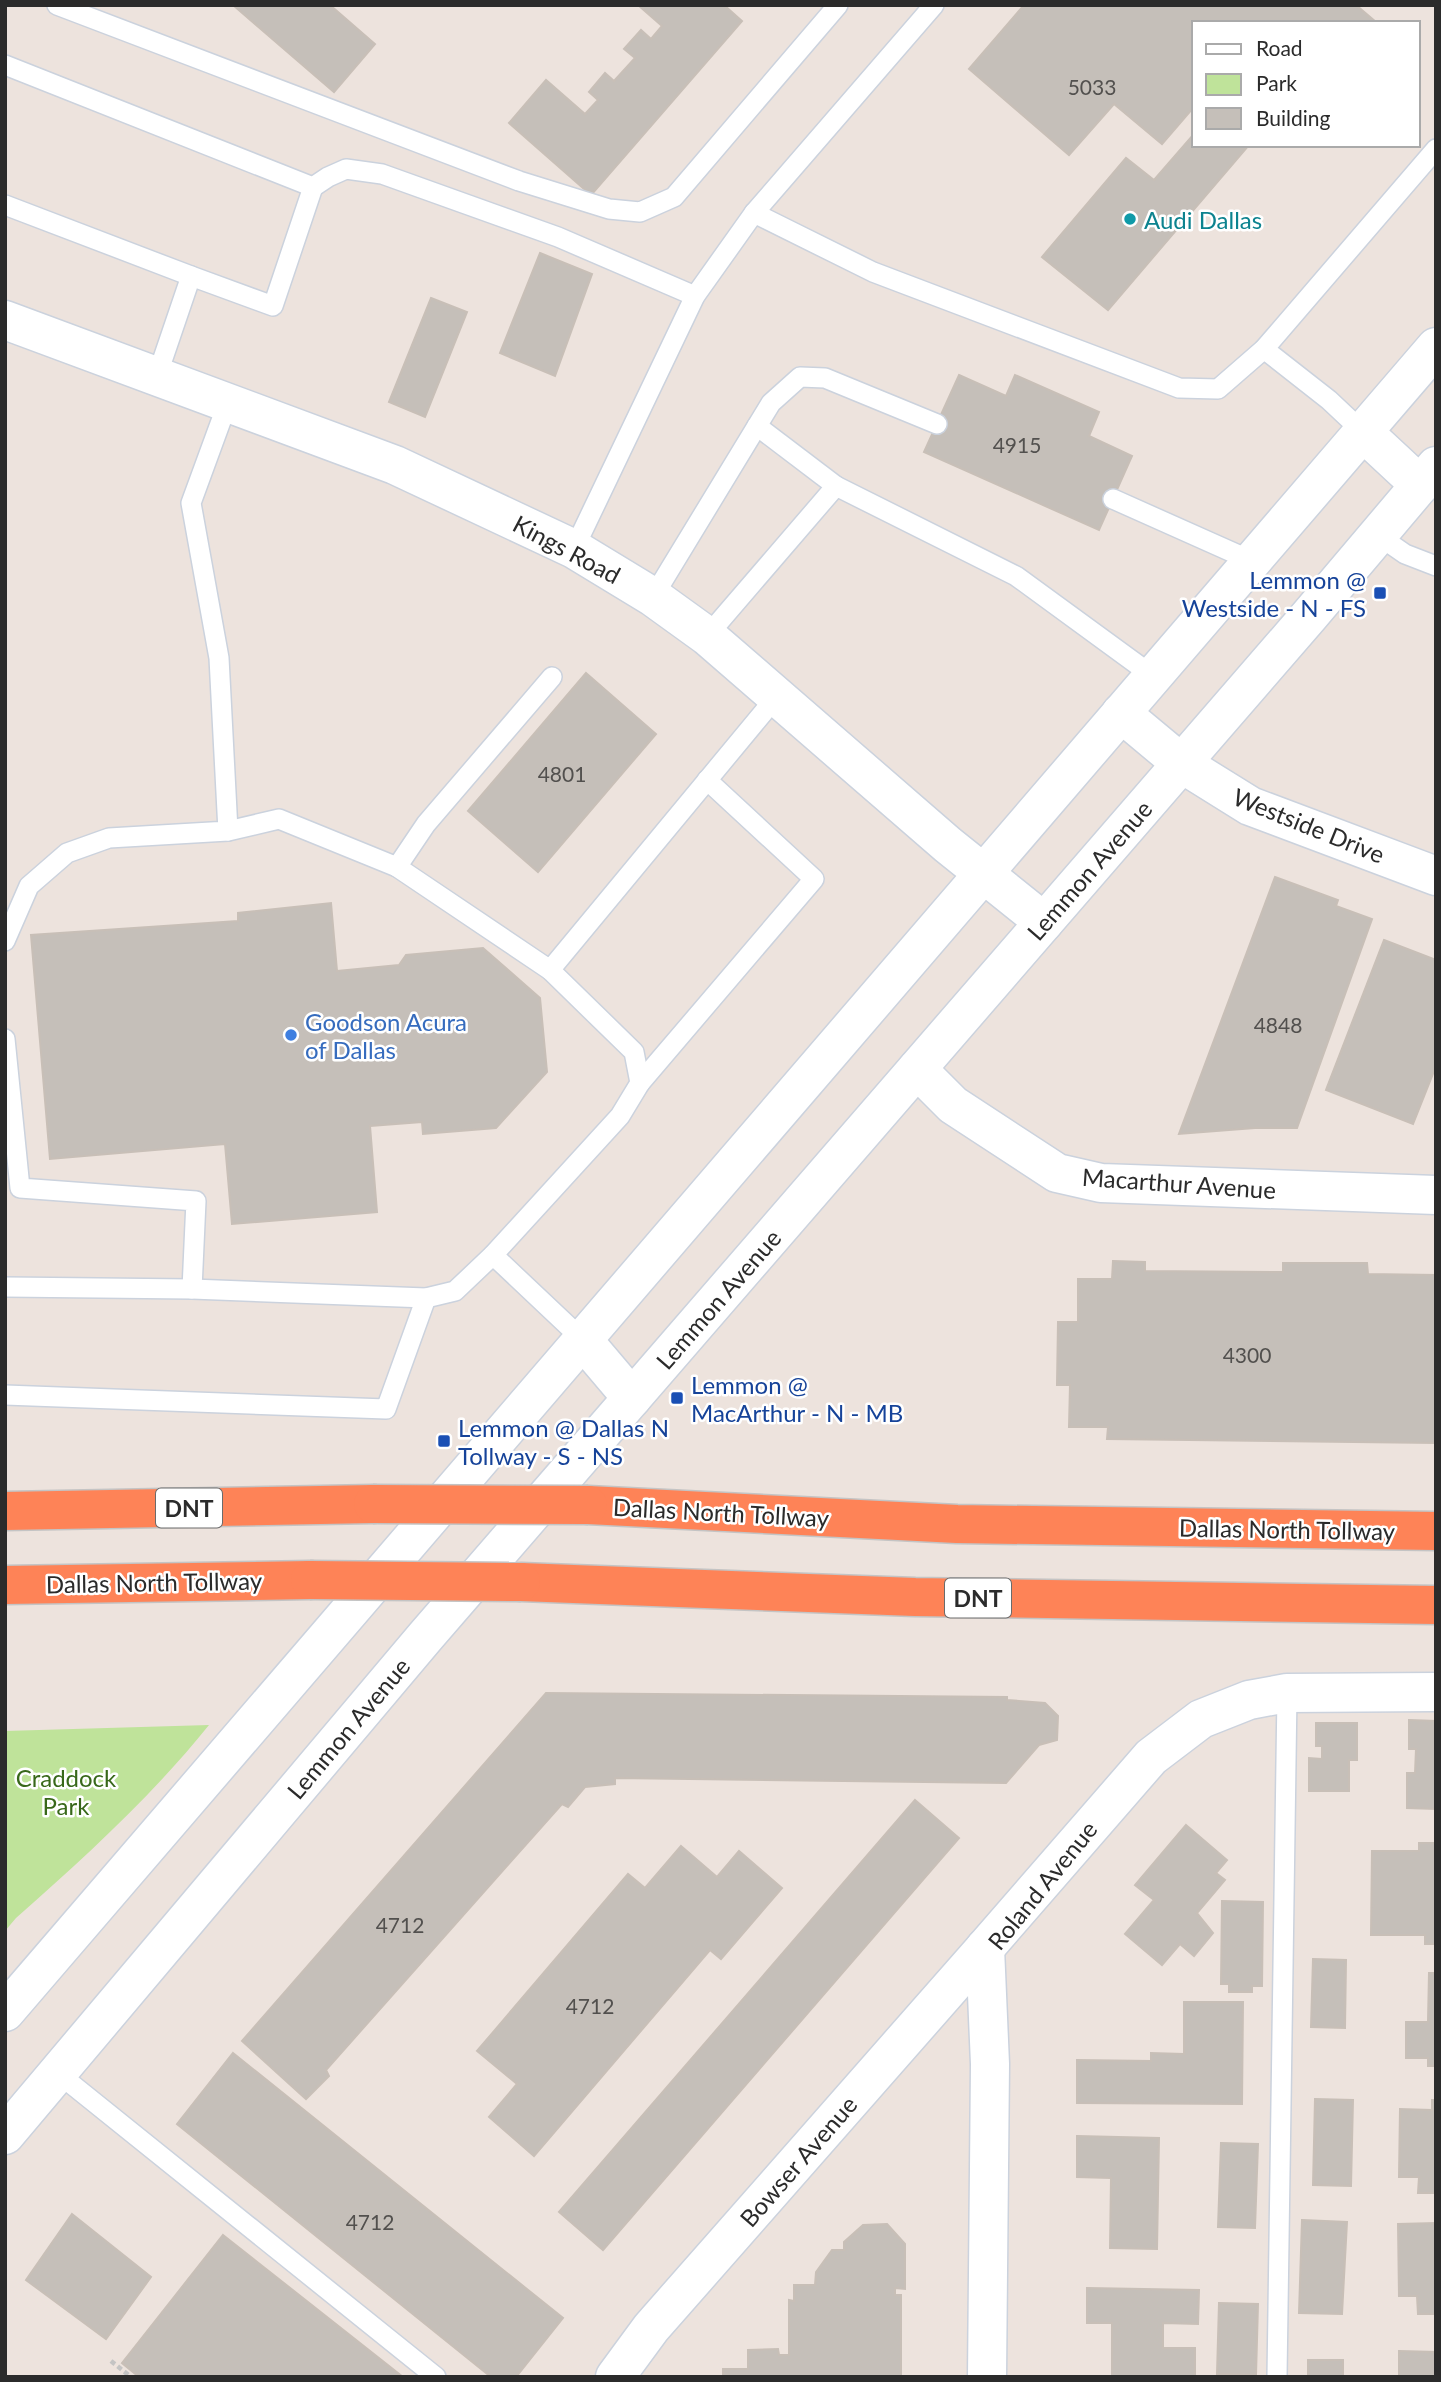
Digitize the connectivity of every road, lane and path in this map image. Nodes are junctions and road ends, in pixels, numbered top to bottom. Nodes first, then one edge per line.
1 (57, 5) edge
2 (838, 5) edge
3 (933, 5) edge
4 (5, 65) edge
5 (1436, 149) edge
6 (313, 187) junction
7 (5, 205) edge
8 (754, 213) junction
9 (191, 276) junction
10 (695, 296) junction
11 (5, 320) edge
12 (1436, 347) edge
13 (1264, 349) junction
14 (157, 376) junction
15 (228, 402) junction
16 (937, 424) dead end
17 (757, 426) junction
18 (1363, 432) junction
19 (1428, 476) edge
20 (836, 485) junction
21 (1113, 499) dead end
22 (1379, 536) junction
23 (574, 549) junction
24 (1252, 561) junction
25 (1436, 566) edge
26 (653, 597) junction
27 (707, 636) junction
28 (1153, 676) junction
29 (552, 677) dead end
30 (777, 696) junction
31 (1121, 713) junction
32 (1181, 763) junction
33 (707, 780) junction
34 (228, 831) junction
35 (397, 867) junction
36 (983, 874) junction
37 (1436, 876) edge
38 (1044, 922) junction
39 (5, 941) edge
40 (550, 970) junction
41 (5, 1039) edge
42 (917, 1069) junction
43 (639, 1083) junction
44 (1436, 1195) edge
45 (493, 1255) junction
46 (5, 1287) edge
47 (191, 1289) junction
48 (426, 1298) junction
49 (582, 1339) junction
50 (5, 1395) edge
51 (632, 1398) junction
52 (5, 1511) edge
53 (1436, 1531) edge
54 (5, 1585) edge
55 (1436, 1605) edge
56 (1436, 1692) edge
57 (1287, 1693) junction
58 (985, 1948) junction
59 (5, 2012) edge
60 (59, 2074) junction
61 (5, 2136) edge
62 (111, 2361) dead end
63 (131, 2377) edge
64 (436, 2377) edge
65 (615, 2377) edge
66 (987, 2377) edge
67 (1277, 2377) edge

1 - 2 lane
3 - 8 lane
4 - 6 lane
5 - 13 lane
6 - 9 lane
6 - 10 lane
7 - 9 lane
8 - 10 lane
8 - 13 lane
9 - 14 lane
10 - 23 lane
11 - 14 main road, Kings Road
12 - 18 main road
13 - 18 lane
14 - 15 main road, Kings Road
15 - 23 main road, Kings Road
15 - 34 lane
16 - 17 lane
17 - 20 lane
17 - 26 lane
18 - 19 main road
18 - 24 main road
19 - 22 main road, Lemmon Avenue
20 - 27 lane
20 - 28 lane
21 - 24 lane
22 - 25 lane
22 - 32 main road, Lemmon Avenue
23 - 26 main road, Kings Road
24 - 28 main road
26 - 27 main road, Kings Road
27 - 30 main road, Kings Road
28 - 31 main road
29 - 35 lane
30 - 33 lane
30 - 36 main road, Kings Road
31 - 32 main road, Westside Drive
31 - 36 main road
32 - 37 main road, Westside Drive
32 - 38 main road, Lemmon Avenue
33 - 40 lane
33 - 43 lane
34 - 35 lane
34 - 39 lane
35 - 40 lane
36 - 38 main road, Kings Road
36 - 49 main road
38 - 42 main road, Lemmon Avenue
40 - 43 lane
41 - 47 lane
42 - 44 main road, Macarthur Avenue
42 - 51 main road, Lemmon Avenue
43 - 45 lane
45 - 48 lane
45 - 49 lane
46 - 47 lane
47 - 48 lane
48 - 50 lane
49 - 51 main road
49 - 59 main road
51 - 60 main road, Lemmon Avenue
52 - 53 highway, Dallas North Tollway / DNT, bridge
54 - 55 highway, Dallas North Tollway / DNT, bridge
56 - 57 main road, Roland Avenue
57 - 58 main road, Roland Avenue
57 - 67 lane
58 - 65 main road, Bowser Avenue
58 - 66 main road, Roland Avenue
60 - 61 main road, Lemmon Avenue
60 - 64 lane
62 - 63 path

